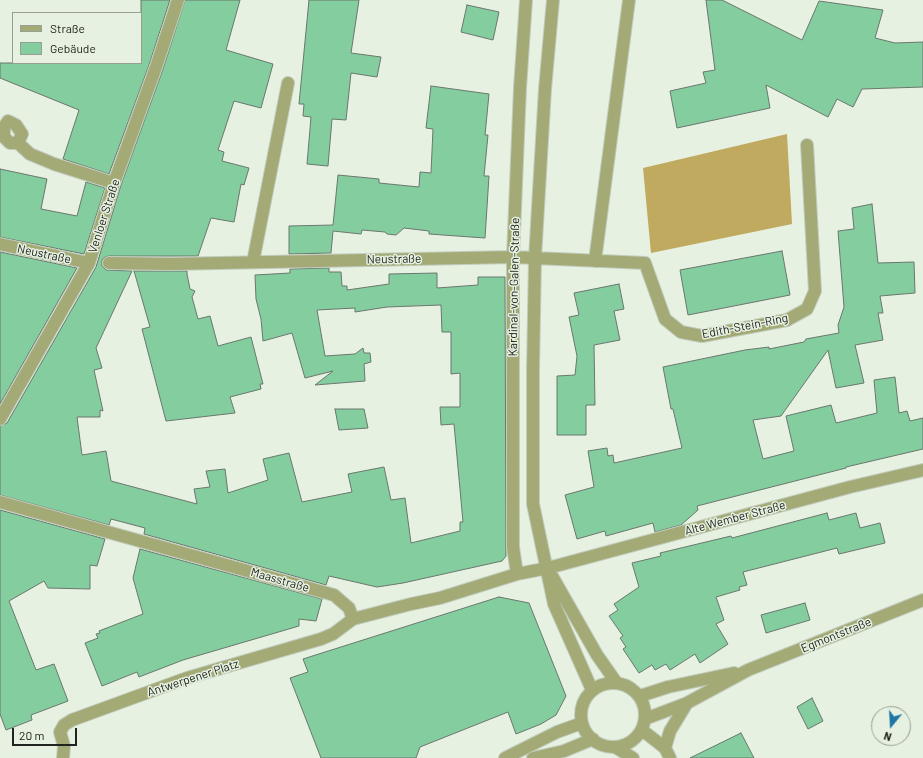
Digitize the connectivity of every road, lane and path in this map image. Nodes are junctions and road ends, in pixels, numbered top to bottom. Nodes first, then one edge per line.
1 (178, 0) edge
2 (526, 0) edge
3 (553, 0) edge
4 (629, 0) edge
5 (288, 83) dead end
6 (18, 143) dead end
7 (807, 145) dead end
8 (114, 183) junction
9 (0, 244) edge
10 (513, 257) junction
11 (535, 258) junction
12 (595, 261) junction
13 (253, 262) junction
14 (89, 263) junction
15 (109, 263) dead end
16 (0, 419) edge
17 (923, 470) edge
18 (0, 502) edge
19 (548, 568) junction
20 (517, 574) junction
21 (923, 600) edge
22 (353, 620) junction
23 (748, 670) junction
24 (616, 682) junction
25 (592, 690) junction
26 (640, 696) junction
27 (687, 703) junction
28 (582, 723) junction
29 (644, 724) junction
30 (593, 740) junction
31 (615, 747) junction
32 (667, 753) edge
33 (63, 758) edge
34 (505, 758) edge
35 (533, 758) edge
36 (633, 758) edge

1 - 8 street, Venloer Straße
2 - 10 street, Kardinal-von-Galen-Straße
3 - 11 street, Kardinal-von-Galen-Straße
4 - 12 street
5 - 13 street
6 - 8 street
7 - 12 street, Edith-Stein-Ring
8 - 14 street, Venloer Straße
9 - 14 street, Neustraße
10 - 11 street, Neustraße
10 - 13 street, Neustraße
10 - 20 street, Kardinal-von-Galen-Straße
11 - 12 street, Edith-Stein-Ring
11 - 19 street, Kardinal-von-Galen-Straße
13 - 15 street, Neustraße
14 - 16 street, Venloer Straße
17 - 19 street, Alte Wember Straße
18 - 22 street, Maasstraße
19 - 20 street
19 - 24 street, Kardinal-von-Galen-Straße
19 - 25 street, Kardinal-von-Galen-Straße
20 - 22 street
21 - 23 street, Egmontstraße
22 - 33 street, Antwerpener Platz
23 - 26 street, Egmontstraße
23 - 27 street, Egmontstraße
24 - 25 street
24 - 26 street
25 - 28 street
26 - 29 street
27 - 29 street, Egmontstraße
27 - 32 street
28 - 30 street
28 - 34 street
29 - 31 street
29 - 32 street
30 - 31 street
30 - 35 street
31 - 36 street

